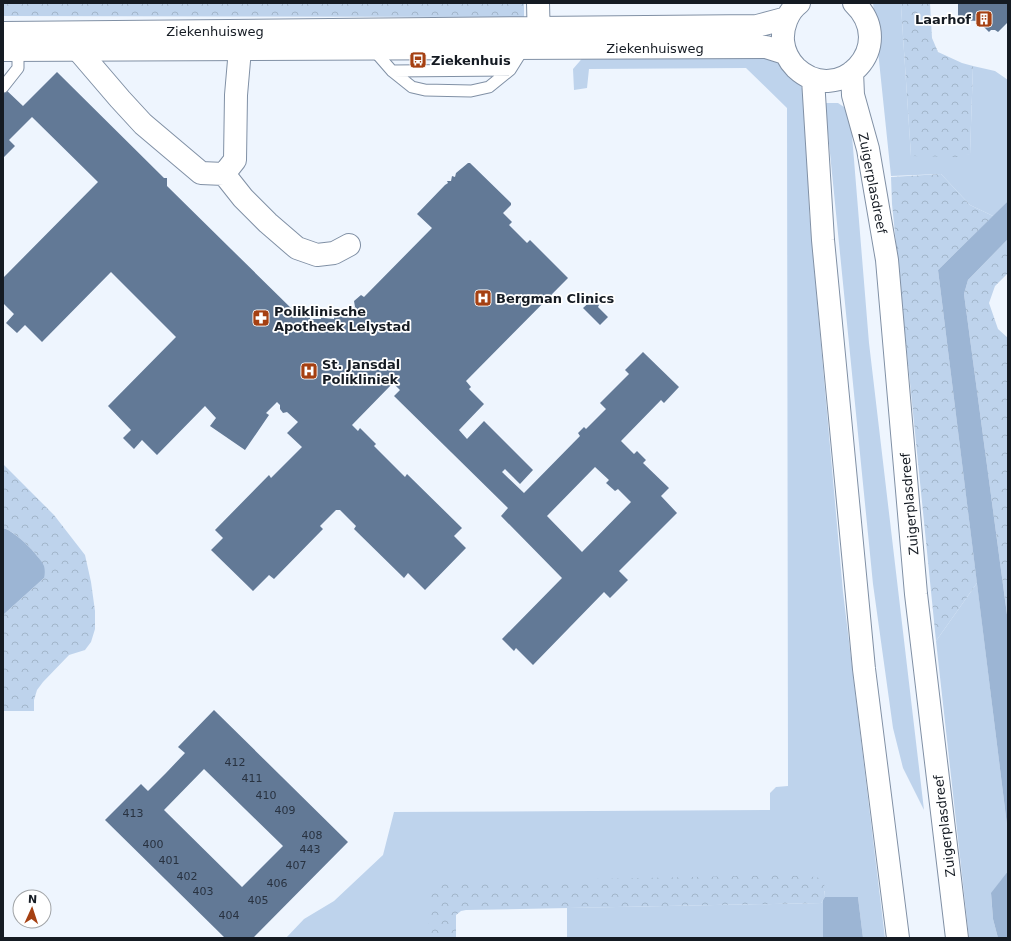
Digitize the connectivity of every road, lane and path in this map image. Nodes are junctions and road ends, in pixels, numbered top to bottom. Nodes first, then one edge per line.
1 (538, 3) edge
2 (854, 3) edge
3 (793, 11) edge
4 (353, 30) junction
5 (10, 41) edge
6 (77, 41) junction
7 (534, 41) junction
8 (240, 49) junction
9 (373, 49) junction
10 (785, 53) junction
11 (510, 70) junction
12 (392, 71) junction
13 (852, 72) junction
14 (813, 79) junction
15 (3, 87) edge
16 (224, 174) junction
17 (349, 245) dead end
18 (898, 938) edge
19 (957, 938) edge

1 - 7 street
2 - 13 street
3 - 7 street, Ziekenhuisweg
3 - 10 street
4 - 6 street, Ziekenhuisweg
4 - 7 street, Ziekenhuisweg
4 - 9 lane
5 - 6 street, Ziekenhuisweg
5 - 15 lane
6 - 8 street, Ziekenhuisweg
6 - 16 street
7 - 9 street, Ziekenhuisweg
7 - 10 street, Ziekenhuisweg
7 - 11 lane
8 - 9 street, Ziekenhuisweg
8 - 16 street, Ziekenhuisweg
9 - 12 lane
10 - 14 street
11 - 12 lane
11 - 12 lane
13 - 14 street
13 - 19 street, Zuigerplasdreef
14 - 18 street
16 - 17 street

